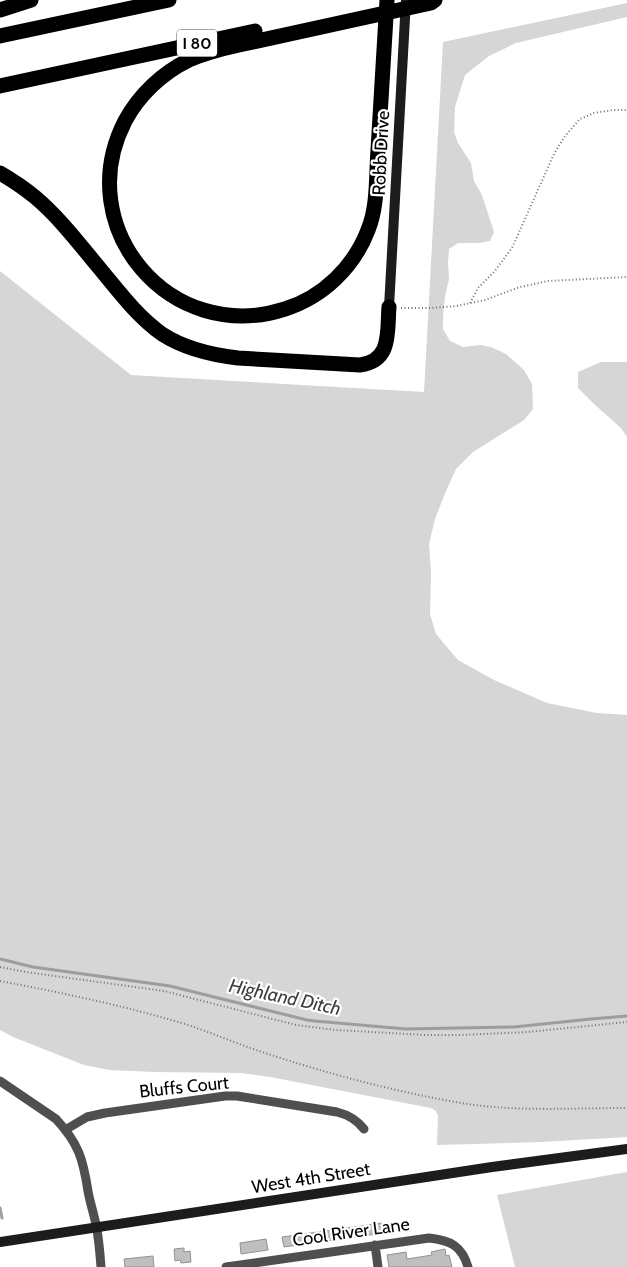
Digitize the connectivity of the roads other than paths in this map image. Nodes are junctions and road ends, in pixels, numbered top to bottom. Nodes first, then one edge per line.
1 (31, 0) edge
2 (169, 0) edge
3 (387, 0) edge
4 (394, 0) edge
5 (406, 0) edge
6 (435, 0) edge
7 (0, 10) edge
8 (0, 36) edge
9 (0, 86) edge
10 (0, 172) edge
11 (389, 307) joint
12 (0, 1081) edge
13 (364, 1129) dead end
14 (65, 1130) junction
15 (627, 1149) edge
16 (96, 1227) junction
17 (0, 1242) edge
18 (375, 1245) junction
19 (101, 1267) edge
20 (226, 1267) edge
21 (378, 1267) edge
22 (468, 1267) edge

1 - 7 highway
2 - 8 highway
3 - 6 highway
4 - 9 highway, I 80
5 - 11 main road, Robb Drive
10 - 11 highway
12 - 14 street
13 - 14 street, Bluffs Court
14 - 16 street
15 - 16 main road, West 4th Street
16 - 17 main road, West 4th Street
16 - 19 street
18 - 20 street, Cool River Lane
18 - 21 street
18 - 22 street, Cool River Lane

